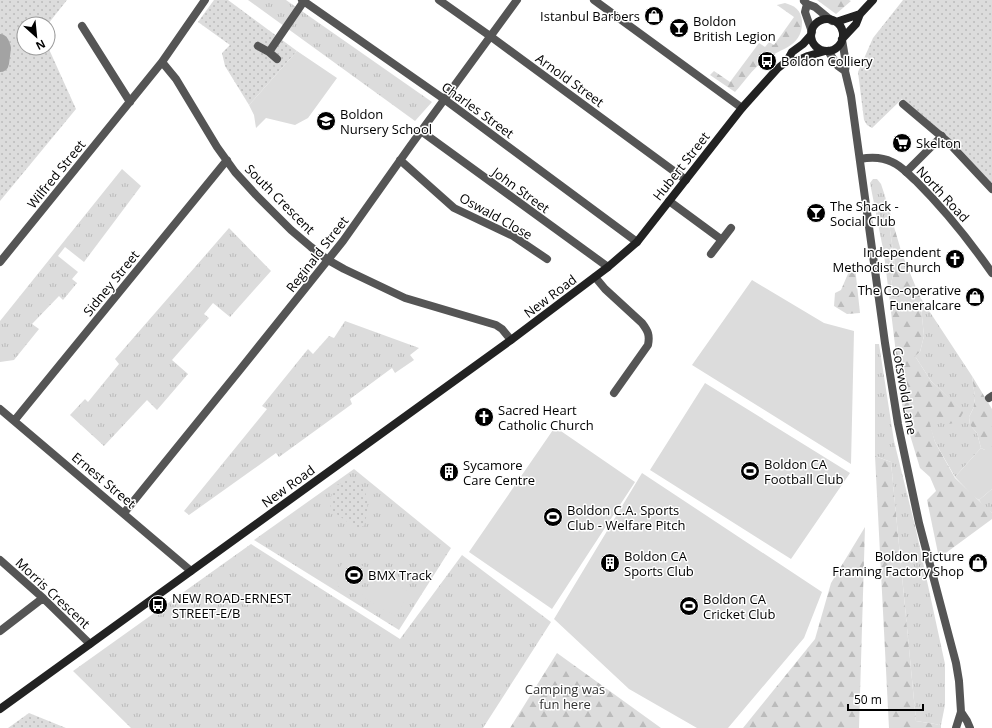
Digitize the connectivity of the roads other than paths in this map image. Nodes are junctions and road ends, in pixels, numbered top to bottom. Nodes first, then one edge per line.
1 (205, 0) edge
2 (440, 0) edge
3 (517, 0) edge
4 (594, 0) edge
5 (873, 0) edge
6 (303, 1) edge
7 (805, 2) edge
8 (860, 14) junction
9 (834, 21) junction
10 (82, 26) dead end
11 (811, 33) junction
12 (490, 36) junction
13 (842, 40) junction
14 (258, 46) dead end
15 (826, 51) junction
16 (269, 52) junction
17 (277, 59) dead end
18 (788, 61) junction
19 (162, 62) junction
20 (845, 71) junction
21 (444, 99) junction
22 (130, 102) junction
23 (903, 104) dead end
24 (742, 108) junction
25 (421, 131) junction
26 (942, 136) junction
27 (860, 159) junction
28 (227, 160) junction
29 (400, 160) junction
30 (906, 172) junction
31 (686, 180) junction
32 (992, 189) edge
33 (669, 201) junction
34 (731, 228) dead end
35 (722, 240) junction
36 (637, 242) junction
37 (711, 254) dead end
38 (547, 259) dead end
39 (328, 260) junction
40 (0, 262) edge
41 (608, 267) junction
42 (992, 273) edge
43 (592, 279) junction
44 (511, 340) junction
45 (614, 393) dead end
46 (0, 409) edge
47 (14, 420) junction
48 (124, 513) junction
49 (0, 560) edge
50 (191, 571) junction
51 (43, 598) junction
52 (0, 631) edge
53 (90, 644) junction
54 (0, 709) edge
55 (961, 712) junction
56 (956, 728) edge
57 (970, 728) edge

1 - 19 street, Wilfred Street
2 - 12 street, Arnold Street
3 - 12 street, Reginald Street
4 - 24 street
5 - 8 main road
6 - 16 street
6 - 21 street, Charles Street
7 - 9 street
7 - 11 street
8 - 9 main road
8 - 13 main road
9 - 11 main road
9 - 13 main road
10 - 22 street
11 - 15 main road
11 - 18 main road, Hubert Street
12 - 21 street, Reginald Street
12 - 31 street, Arnold Street
13 - 15 main road
13 - 20 street, Cotswold Lane
14 - 16 street
15 - 18 main road, Hubert Street
15 - 20 street, Cotswold Lane
16 - 17 street
18 - 24 main road, Hubert Street
19 - 22 street, Wilfred Street
19 - 28 street, South Crescent
20 - 27 street, Cotswold Lane
21 - 25 street, Reginald Street
21 - 36 street, Charles Street
22 - 40 street, Wilfred Street
23 - 26 street
24 - 31 main road, Hubert Street
25 - 29 street, Reginald Street
25 - 41 street, John Street
26 - 30 street
26 - 32 street
27 - 30 street, North Road
27 - 55 street, Cotswold Lane
28 - 39 street, South Crescent
28 - 47 street, Sidney Street
29 - 38 street, Oswald Close
29 - 39 street, Reginald Street
30 - 42 street, North Road
31 - 33 main road, Hubert Street
33 - 35 street
33 - 36 main road, Hubert Street
34 - 35 street
35 - 37 street
36 - 41 main road, Hubert Street
39 - 44 street, South Crescent
39 - 48 street, Reginald Street
41 - 43 main road, Hubert Street
43 - 44 main road, New Road
43 - 45 street
44 - 50 main road, New Road
46 - 47 street, Ernest Street
47 - 48 street, Ernest Street
48 - 50 street, Ernest Street
49 - 51 street, Morris Crescent
50 - 53 main road, New Road
51 - 52 street
51 - 53 street, Morris Crescent
53 - 54 main road, New Road
55 - 56 street, Cotswold Lane
55 - 57 street, Cotswold Lane

